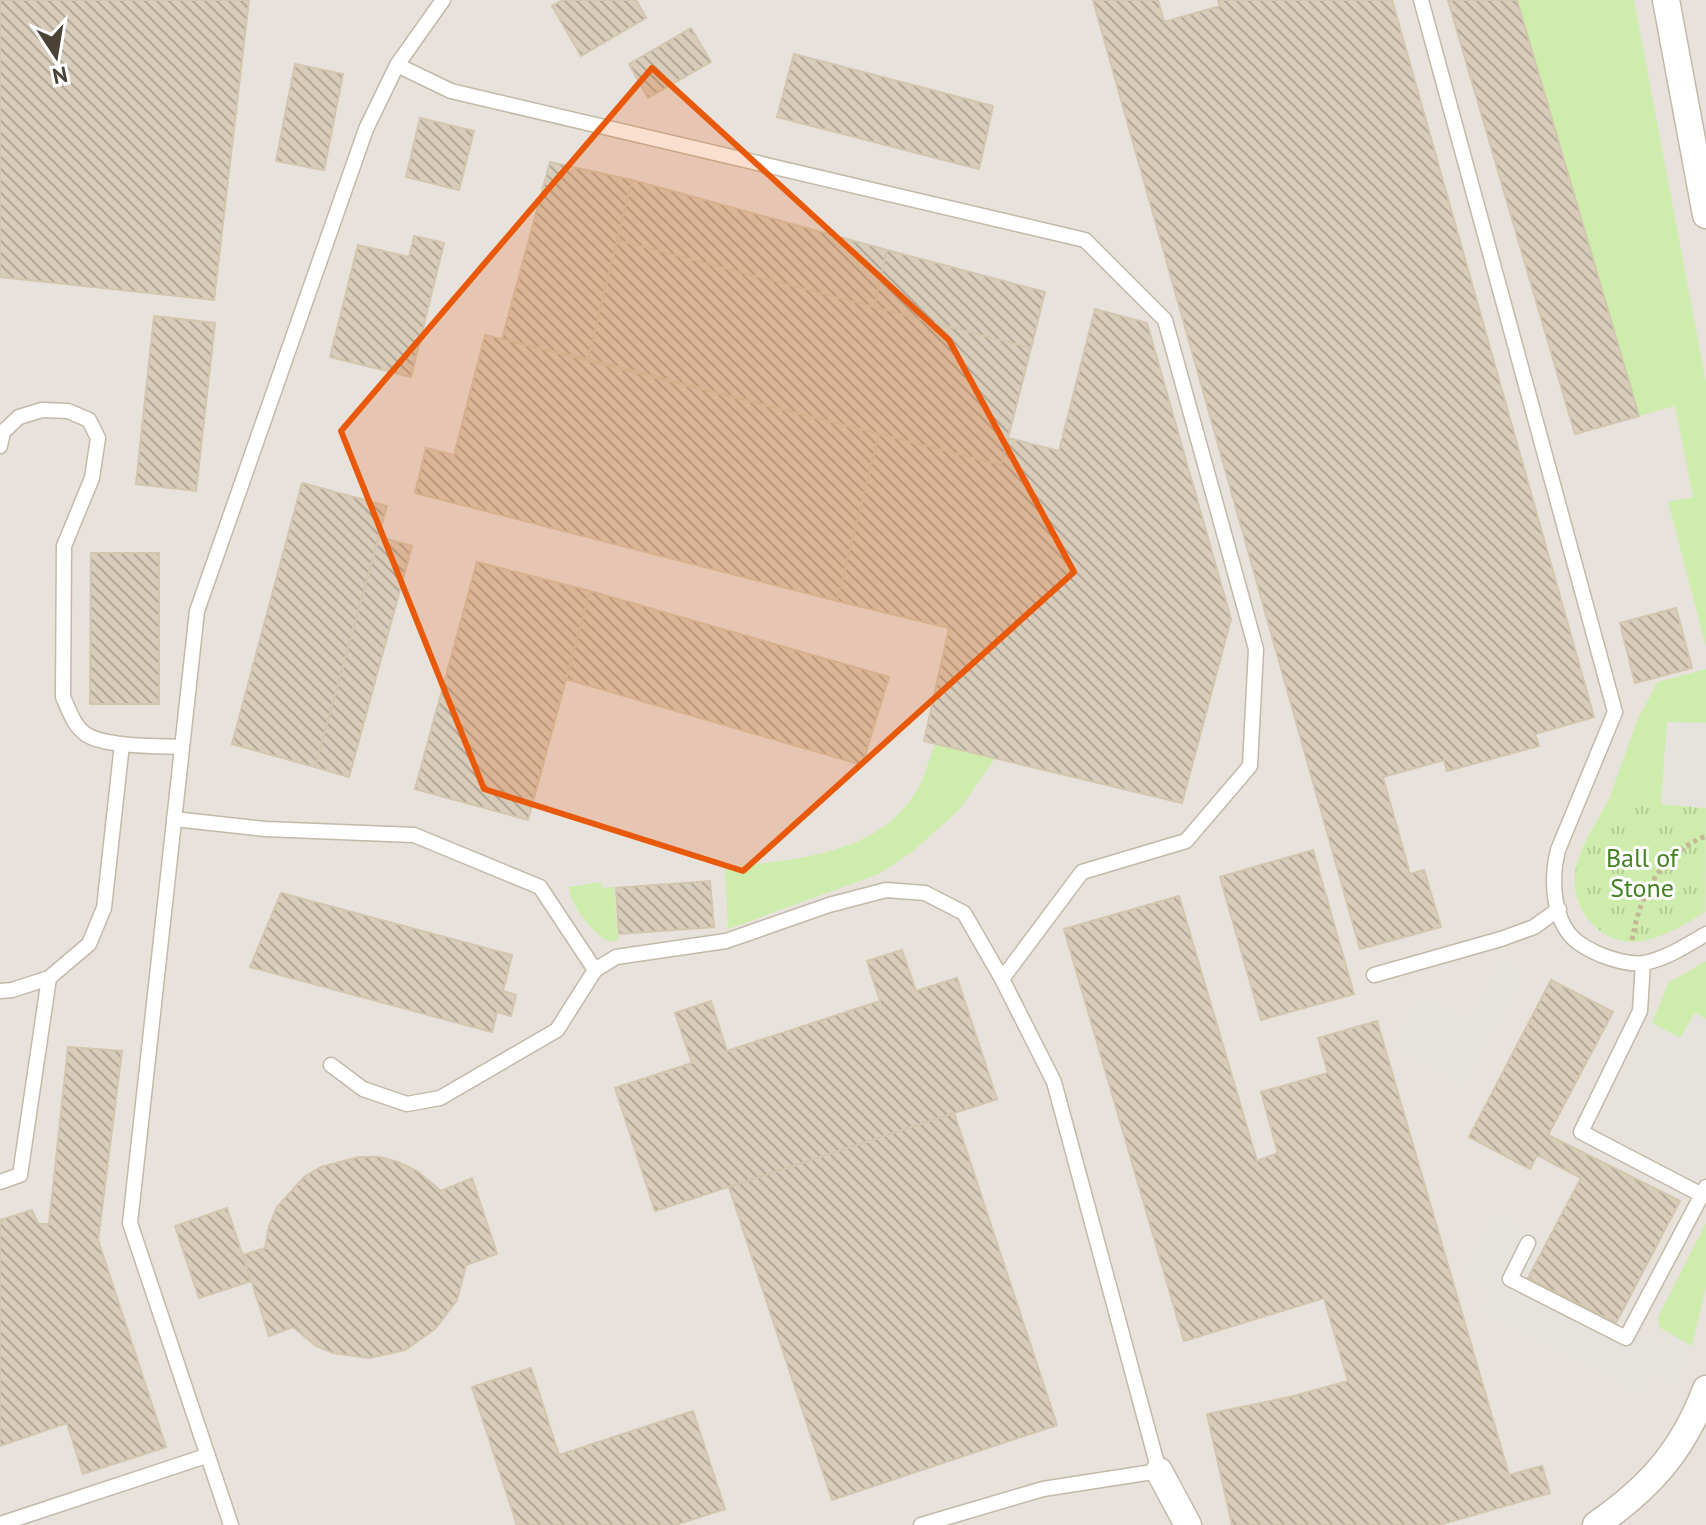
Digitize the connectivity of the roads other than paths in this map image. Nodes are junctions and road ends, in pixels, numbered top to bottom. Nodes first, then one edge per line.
1 (443, 0) edge
2 (1421, 0) edge
3 (1666, 0) edge
4 (397, 65) junction
5 (1706, 215) edge
6 (0, 446) edge
7 (122, 744) junction
8 (182, 747) junction
9 (174, 819) junction
10 (1559, 909) junction
11 (1706, 934) edge
12 (1643, 963) junction
13 (595, 970) junction
14 (1374, 975) dead end
15 (49, 978) junction
16 (1002, 979) junction
17 (0, 991) edge
18 (331, 1065) dead end
19 (0, 1182) edge
20 (1704, 1191) edge
21 (1528, 1243) dead end
22 (1706, 1389) edge
23 (206, 1456) junction
24 (1159, 1471) junction
25 (0, 1524) edge
26 (231, 1525) edge
27 (921, 1525) edge
28 (1188, 1525) edge
29 (1596, 1525) edge

1 - 4 lane
2 - 10 lane
3 - 5 street
4 - 8 lane
4 - 16 lane
6 - 7 lane
7 - 8 lane
7 - 15 lane
8 - 9 lane
9 - 13 lane
9 - 23 lane
10 - 12 lane
10 - 14 lane
11 - 12 lane
12 - 20 lane
13 - 16 lane
13 - 18 lane
15 - 17 lane
15 - 19 lane
16 - 24 lane
20 - 21 lane
22 - 29 street
23 - 25 lane
23 - 26 lane
24 - 27 lane
24 - 28 street

